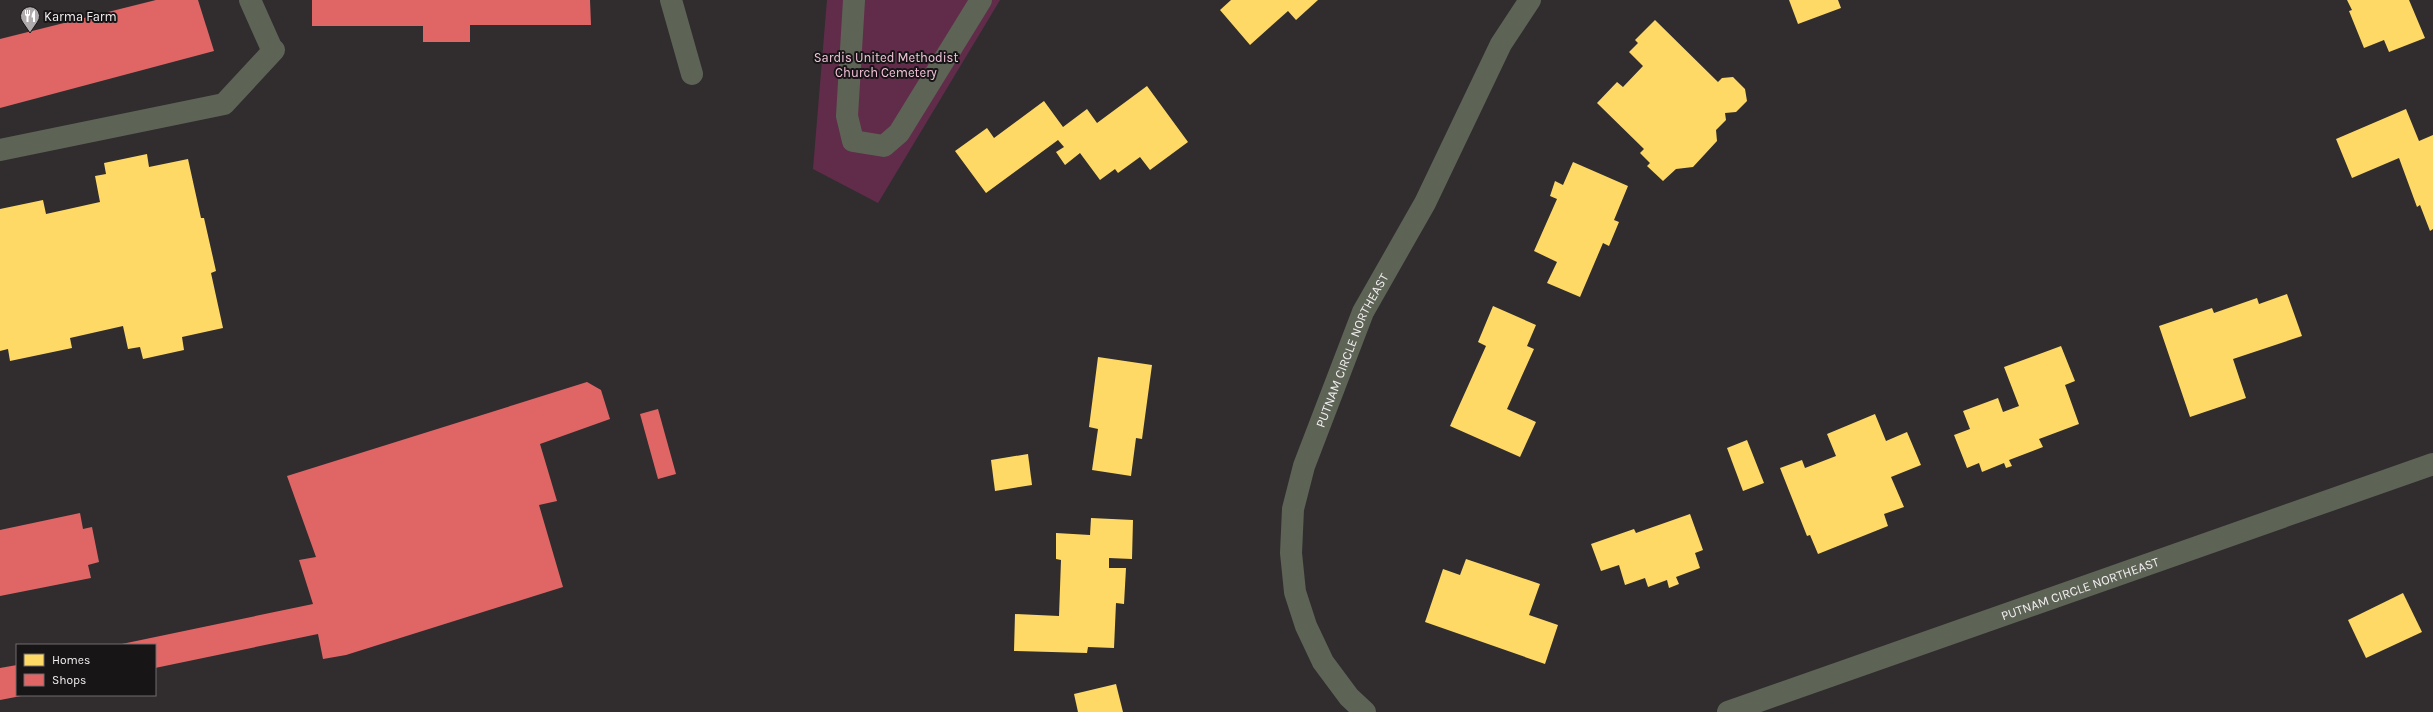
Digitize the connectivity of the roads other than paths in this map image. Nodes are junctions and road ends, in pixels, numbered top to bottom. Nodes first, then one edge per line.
1 (250, 0) edge
2 (671, 0) edge
3 (854, 0) edge
4 (981, 0) edge
5 (1530, 0) edge
6 (692, 74) dead end
7 (0, 150) edge
8 (2433, 464) edge
9 (1365, 712) edge
10 (1728, 712) edge

1 - 7 street
2 - 6 street
3 - 4 street
5 - 9 street, PUTNAM CIRCLE NORTHEAST
8 - 10 street, PUTNAM CIRCLE NORTHEAST

